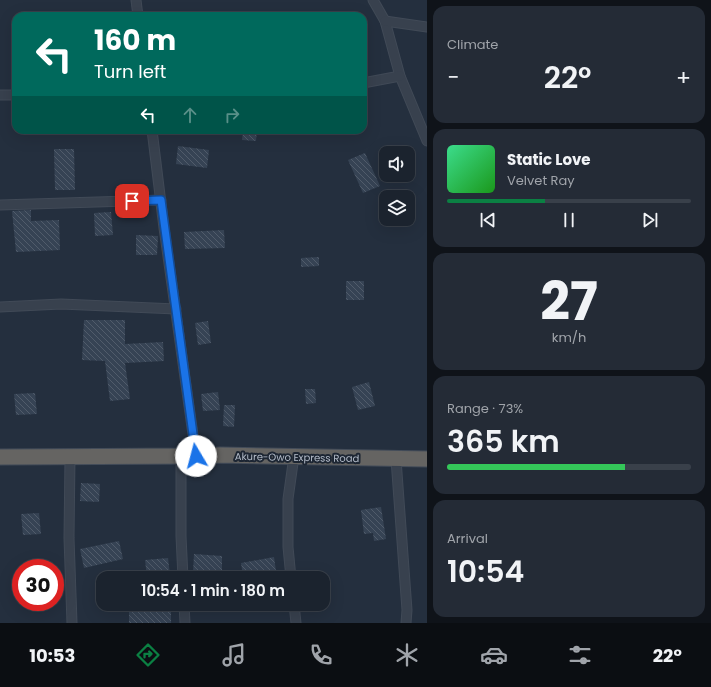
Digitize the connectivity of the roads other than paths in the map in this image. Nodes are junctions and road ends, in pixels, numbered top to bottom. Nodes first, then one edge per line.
1 (136, 0) edge
2 (373, 0) edge
3 (138, 12) edge
4 (385, 21) junction
5 (427, 27) edge
6 (400, 76) junction
7 (367, 82) edge
8 (0, 95) edge
9 (12, 95) edge
10 (424, 128) edge
11 (153, 134) edge
12 (427, 141) edge
13 (161, 200) junction
14 (0, 204) edge
15 (0, 307) edge
16 (176, 309) junction
17 (188, 456) junction
18 (294, 456) junction
19 (0, 457) edge
20 (70, 457) junction
21 (396, 459) junction
22 (427, 459) edge
23 (183, 571) edge
24 (290, 571) edge
25 (184, 611) edge
26 (295, 611) edge
27 (72, 623) edge
28 (184, 623) edge
29 (296, 623) edge
30 (406, 623) edge

1 - 3 street
2 - 4 street
4 - 5 street
4 - 6 street
6 - 7 street
6 - 10 street
8 - 9 street
10 - 12 street
11 - 13 street
13 - 14 street
13 - 16 street
15 - 16 street
16 - 17 street
17 - 18 highway, Akure-Owo Express Road
17 - 20 highway, Akure-Owo Express Road
17 - 23 street
18 - 21 highway, Akure-Owo Express Road
18 - 24 street
19 - 20 highway, Akure-Owo Express Road
20 - 27 street
21 - 22 highway, Akure-Owo Express Road
21 - 30 street
25 - 28 street
26 - 29 street

